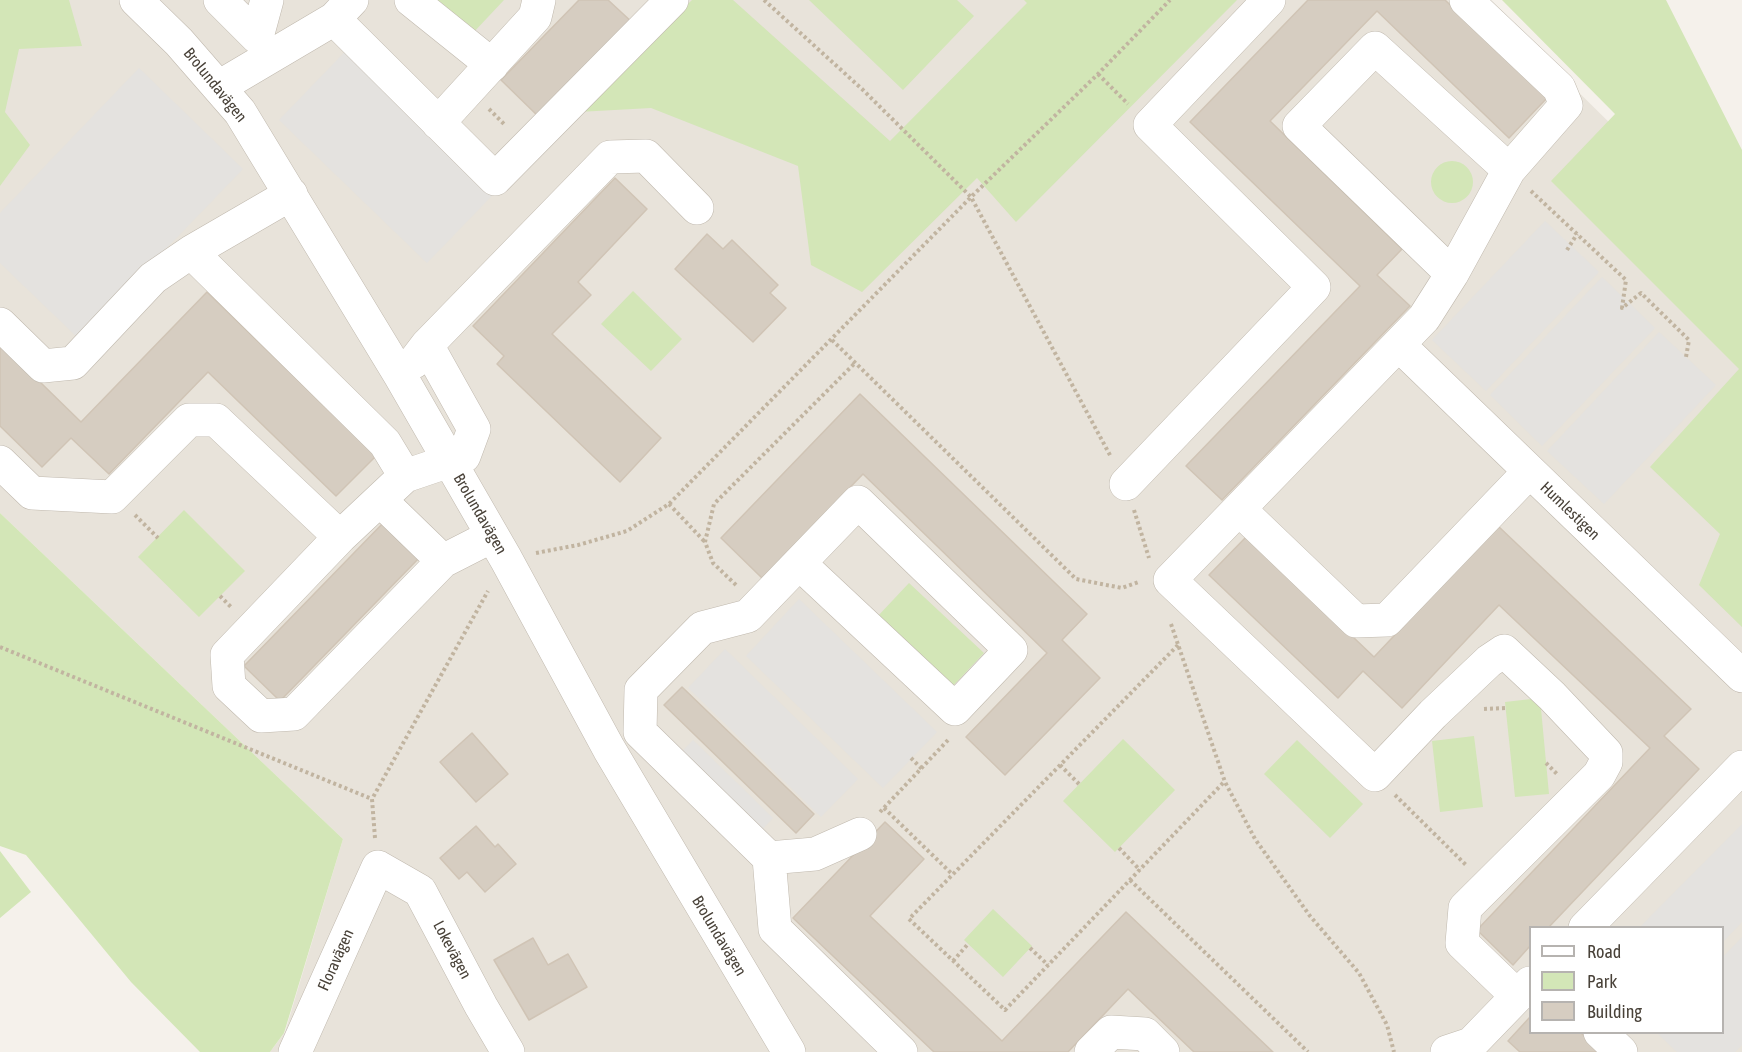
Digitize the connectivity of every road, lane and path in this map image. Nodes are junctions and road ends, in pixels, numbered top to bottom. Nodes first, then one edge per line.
1 (136, 0) edge
2 (220, 0) edge
3 (267, 0) edge
4 (411, 0) edge
5 (539, 0) edge
6 (672, 0) edge
7 (1170, 0) edge
8 (1269, 0) edge
9 (1466, 0) edge
10 (343, 9) edge
11 (263, 48) junction
12 (492, 65) junction
13 (1098, 74) junction
14 (219, 87) junction
15 (438, 123) junction
16 (1150, 126) junction
17 (1509, 170) junction
18 (291, 194) junction
19 (698, 208) dead end
20 (1577, 234) junction
21 (1567, 250) dead end
22 (191, 252) junction
23 (1452, 274) junction
24 (0, 324) edge
25 (832, 340) junction
26 (427, 345) junction
27 (1399, 345) junction
28 (1686, 357) dead end
29 (855, 363) junction
30 (401, 377) junction
31 (450, 461) junction
32 (0, 462) edge
33 (1529, 472) junction
34 (405, 476) junction
35 (1126, 484) dead end
36 (380, 500) junction
37 (669, 504) junction
38 (1239, 509) junction
39 (340, 537) junction
40 (705, 542) junction
41 (499, 547) junction
42 (443, 561) junction
43 (799, 563) junction
44 (1143, 581) dead end
45 (758, 605) junction
46 (1178, 645) dead end
47 (0, 647) edge
48 (1742, 676) edge
49 (962, 701) junction
50 (640, 732) junction
51 (609, 749) junction
52 (911, 758) dead end
53 (1060, 765) junction
54 (1742, 767) edge
55 (922, 769) junction
56 (1375, 776) junction
57 (1225, 782) dead end
58 (1079, 784) dead end
59 (372, 799) junction
60 (884, 808) junction
61 (860, 834) joint
62 (1119, 848) dead end
63 (769, 858) junction
64 (378, 867) junction
65 (1140, 870) junction
66 (952, 874) junction
67 (1130, 880) junction
68 (1487, 885) junction
69 (1586, 926) edge
70 (968, 944) dead end
71 (1030, 948) dead end
72 (953, 961) junction
73 (1048, 965) junction
74 (1524, 990) edge
75 (1602, 1034) edge
76 (1465, 1049) edge
77 (295, 1052) edge
78 (508, 1052) edge
79 (789, 1052) edge
80 (901, 1052) edge
81 (1091, 1052) edge
82 (1163, 1052) edge
83 (1308, 1052) edge
84 (1621, 1052) edge

1 - 14 street, Brolundavägen
2 - 11 street
3 - 11 street
4 - 12 street
5 - 12 street
6 - 15 street
7 - 13 path
8 - 16 street
9 - 17 street
10 - 11 street
10 - 15 street
11 - 14 street
12 - 15 street
13 - 16 path
13 - 25 path
14 - 18 street, Brolundavägen
16 - 35 street
17 - 20 path
17 - 23 street
17 - 23 street
18 - 22 street
18 - 30 street, Brolundavägen
19 - 26 street
20 - 21 path
20 - 28 path
22 - 24 street
22 - 34 street
23 - 27 street
25 - 29 path
25 - 37 path
26 - 30 street
26 - 31 street
27 - 33 street, Humlestigen
27 - 38 street
29 - 40 path
29 - 44 path
30 - 31 street, Brolundavägen
31 - 34 street
31 - 41 street, Brolundavägen
32 - 39 street
33 - 38 street
33 - 48 street, Humlestigen
34 - 36 street
36 - 39 street
36 - 42 street
37 - 40 path
37 - 41 path
38 - 56 street
39 - 42 street
40 - 45 path
41 - 42 street
41 - 51 street, Brolundavägen
41 - 59 path
43 - 45 street
43 - 49 street
43 - 49 street
45 - 50 street
46 - 53 path
47 - 59 path
49 - 55 path
50 - 51 street
50 - 63 street
51 - 79 street, Brolundavägen
52 - 55 path
53 - 58 path
53 - 66 path
54 - 69 street
55 - 60 path
56 - 68 path
56 - 68 street
57 - 65 path
59 - 64 path
60 - 61 path
60 - 66 path
61 - 63 street
62 - 65 path
63 - 80 street
64 - 77 street, Floravägen
64 - 78 street, Lokevägen
65 - 67 path
66 - 72 path
67 - 73 path
67 - 83 path
68 - 74 street
70 - 72 path
71 - 73 path
72 - 73 path
74 - 76 street
75 - 84 street
81 - 82 street

